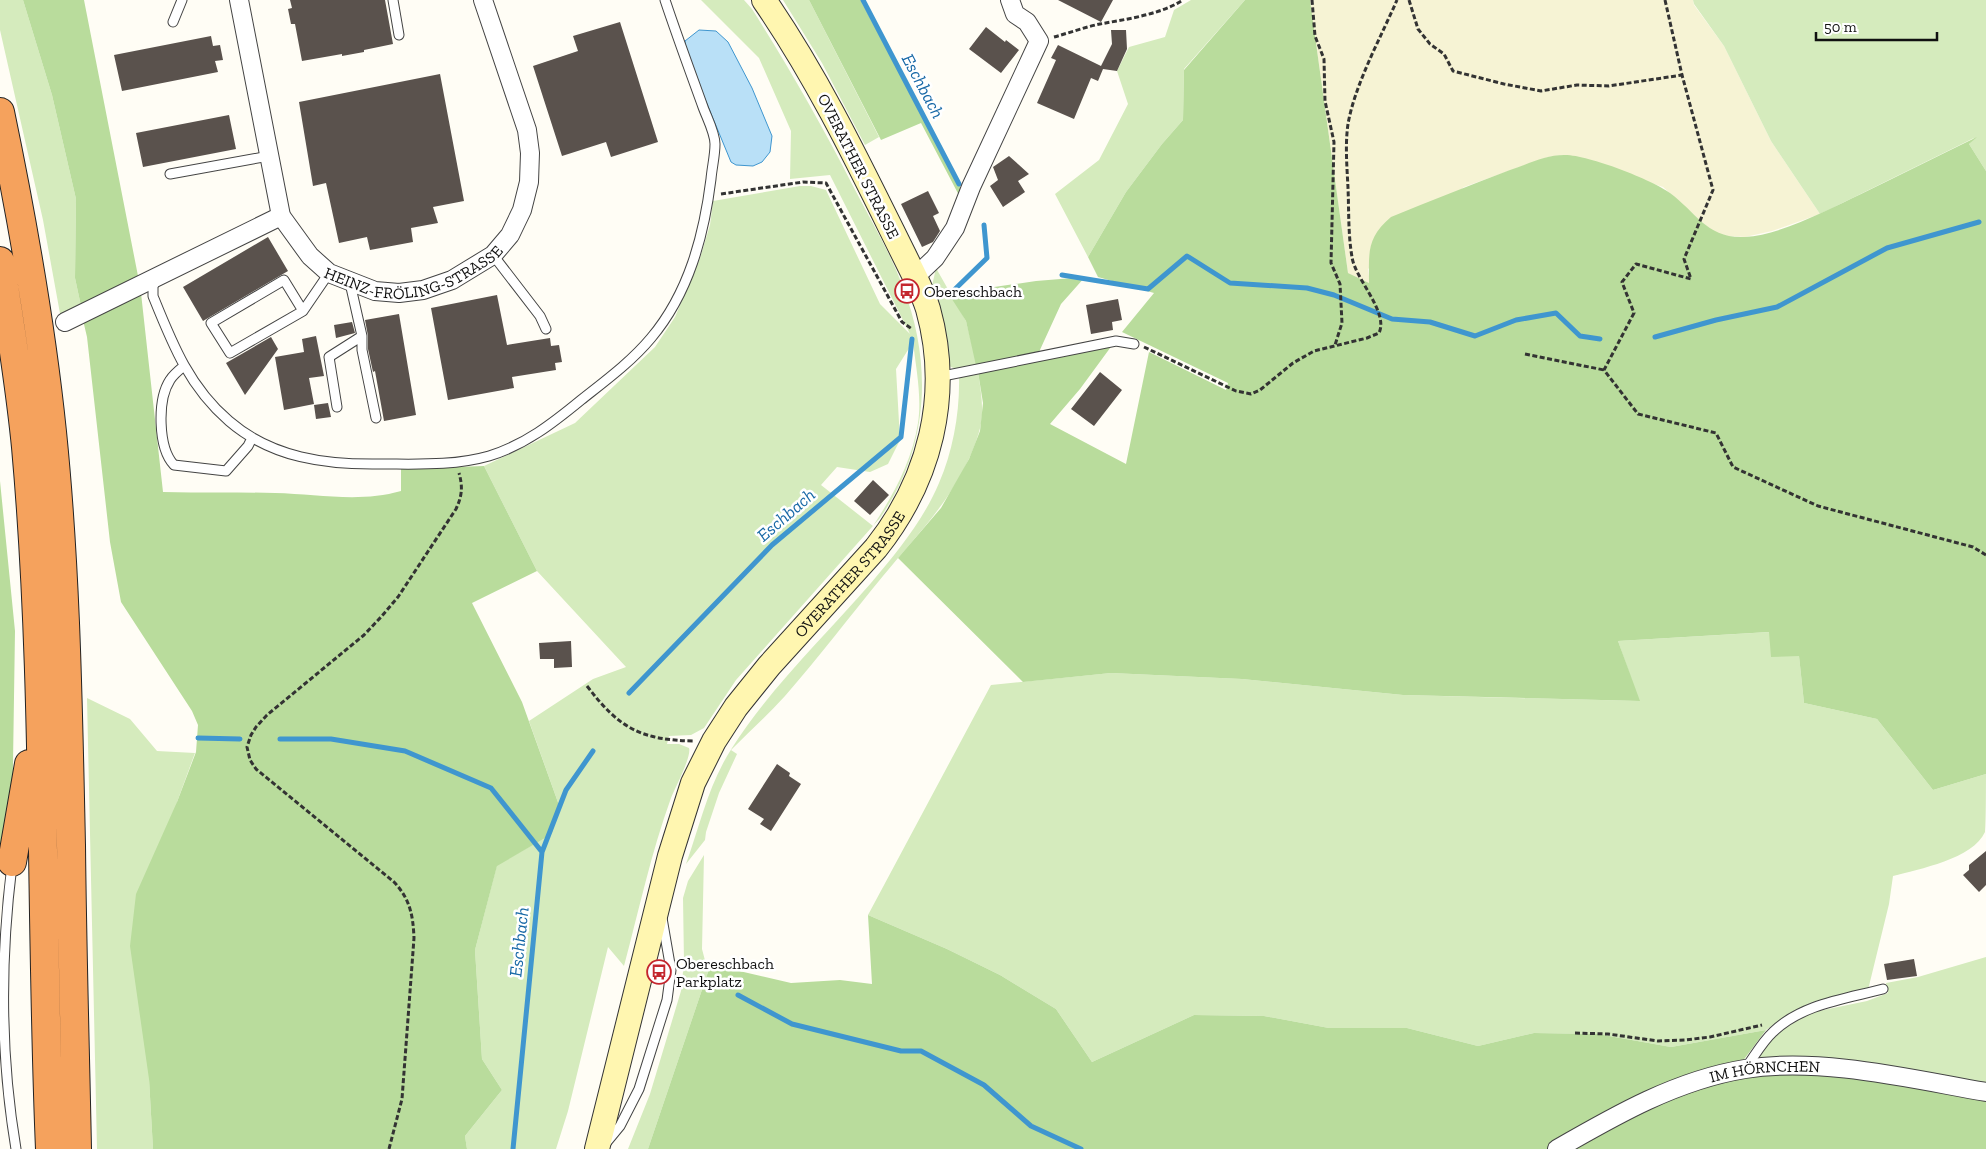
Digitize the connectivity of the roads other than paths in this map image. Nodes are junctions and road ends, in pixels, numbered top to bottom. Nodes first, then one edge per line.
1 (182, 0) edge
2 (239, 0) edge
3 (393, 0) edge
4 (483, 0) edge
5 (665, 0) edge
6 (764, 0) edge
7 (1010, 0) edge
8 (173, 22) dead end
9 (399, 35) dead end
10 (0, 112) edge
11 (270, 156) junction
12 (170, 174) dead end
13 (281, 216) junction
14 (493, 255) junction
15 (0, 262) edge
16 (329, 273) junction
17 (158, 277) junction
18 (916, 278) junction
19 (350, 283) junction
20 (303, 311) junction
21 (65, 322) dead end
22 (546, 329) dead end
23 (362, 336) junction
24 (1134, 344) road end
25 (184, 366) junction
26 (938, 377) junction
27 (337, 408) dead end
28 (376, 418) dead end
29 (252, 438) junction
30 (40, 703) junction
31 (12, 862) joint
32 (659, 902) junction
33 (1883, 990) dead end
34 (1745, 1069) junction
35 (1986, 1092) edge
36 (16, 1149) edge
37 (50, 1149) edge
38 (77, 1149) edge
39 (599, 1149) edge
40 (1558, 1149) edge

1 - 8 lane
2 - 11 street, HEINZ-FRÖLING-STRASSE
3 - 9 lane
4 - 14 street, HEINZ-FRÖLING-STRASSE
5 - 29 lane
6 - 18 main road, OVERATHER STRASSE
7 - 18 street
10 - 38 highway
11 - 12 lane
11 - 13 street, HEINZ-FRÖLING-STRASSE
13 - 16 street, HEINZ-FRÖLING-STRASSE
13 - 17 street
14 - 19 street, HEINZ-FRÖLING-STRASSE
14 - 22 lane
15 - 30 highway
16 - 19 street, HEINZ-FRÖLING-STRASSE
16 - 20 lane
17 - 21 street
17 - 25 lane
18 - 26 main road, OVERATHER STRASSE
19 - 23 lane
20 - 20 lane
23 - 27 lane
23 - 28 lane
24 - 26 lane
25 - 29 lane
25 - 29 lane
26 - 32 main road, OVERATHER STRASSE
30 - 31 highway
30 - 37 highway
31 - 36 lane
32 - 39 main road, OVERATHER STRASSE
32 - 39 lane
33 - 34 lane
34 - 35 street, IM HÖRNCHEN
34 - 40 street, IM HÖRNCHEN

